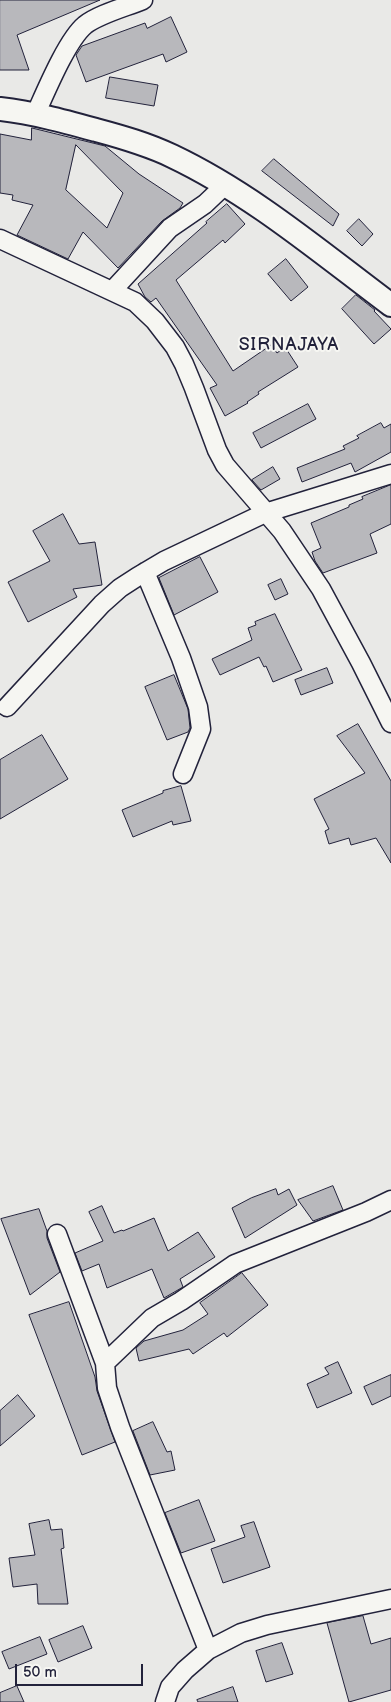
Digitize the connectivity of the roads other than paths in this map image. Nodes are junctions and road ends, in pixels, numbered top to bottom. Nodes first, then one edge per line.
1 (143, 0) edge
2 (0, 109) edge
3 (36, 113) junction
4 (225, 185) junction
5 (0, 239) edge
6 (112, 291) junction
7 (391, 305) edge
8 (391, 474) edge
9 (265, 513) junction
10 (145, 572) junction
11 (7, 707) dead end
12 (391, 723) edge
13 (183, 774) dead end
14 (391, 1200) edge
15 (57, 1234) dead end
16 (105, 1363) junction
17 (391, 1599) edge
18 (208, 1650) junction
19 (165, 1702) edge

1 - 3 street
2 - 3 street
3 - 4 street
4 - 6 street
4 - 7 street
5 - 6 street
6 - 9 street
8 - 9 street
9 - 10 street
9 - 12 street
10 - 11 street
10 - 13 street
14 - 16 street
15 - 16 street
16 - 18 street
17 - 18 street
18 - 19 street

